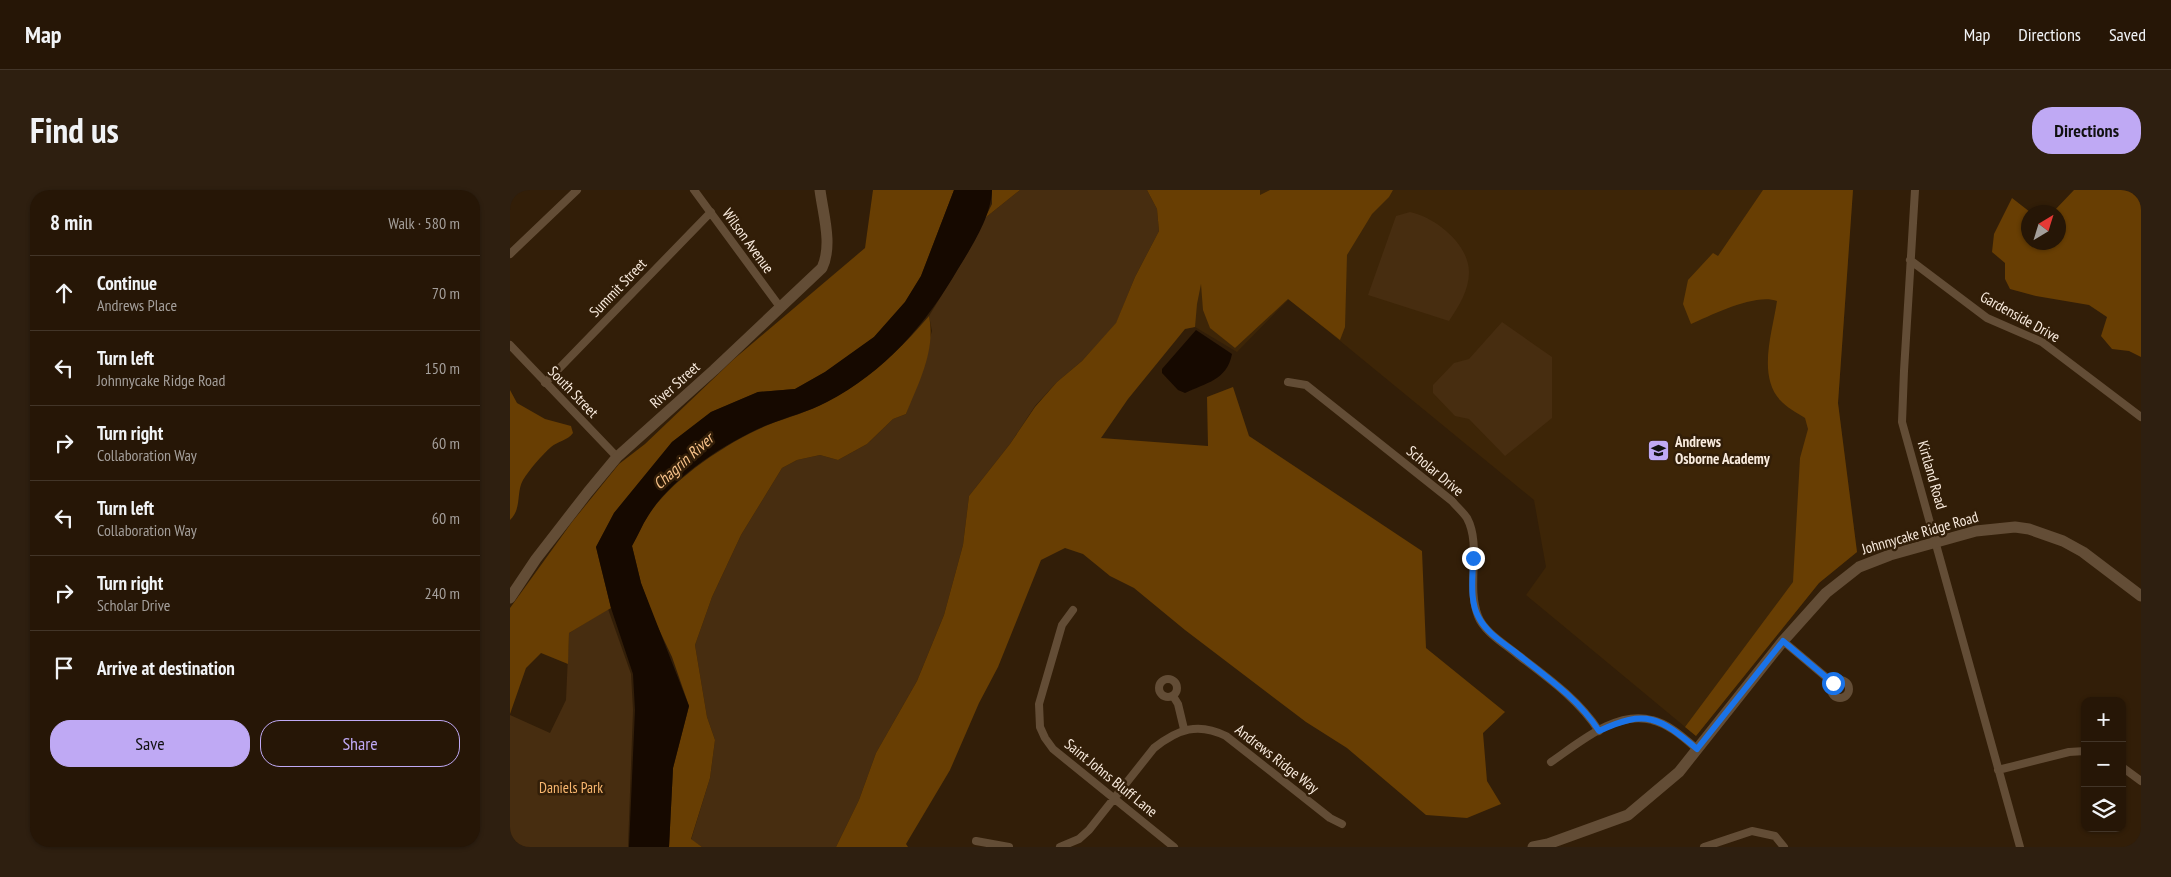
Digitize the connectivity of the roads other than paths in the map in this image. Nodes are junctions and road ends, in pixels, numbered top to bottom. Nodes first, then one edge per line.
1 (578, 190) edge
2 (694, 190) edge
3 (820, 190) edge
4 (1915, 190) edge
5 (711, 212) junction
6 (510, 254) edge
7 (1910, 260) junction
8 (780, 307) junction
9 (510, 345) edge
10 (1288, 382) dead end
11 (545, 383) junction
12 (2141, 417) edge
13 (617, 457) junction
14 (1936, 542) junction
15 (2141, 596) edge
16 (510, 598) edge
17 (1073, 610) dead end
18 (1783, 641) junction
19 (1833, 683) dead end
20 (1173, 696) dead end
21 (1184, 729) junction
22 (1599, 731) junction
23 (1697, 749) junction
24 (2081, 751) edge
25 (1551, 762) dead end
26 (2126, 769) edge
27 (1998, 770) junction
28 (2141, 781) edge
29 (1114, 798) junction
30 (1342, 824) dead end
31 (976, 841) dead end
32 (1010, 847) edge
33 (1060, 847) edge
34 (1174, 847) edge
35 (1533, 847) edge
36 (1704, 847) edge
37 (1784, 847) edge
38 (2020, 847) edge

1 - 6 street
2 - 5 street, Wilson Avenue
3 - 8 main road, River Street
4 - 7 street, Kirtland Road
5 - 8 street, Wilson Avenue
5 - 11 street, Summit Street
7 - 12 street, Gardenside Drive
7 - 14 street, Kirtland Road
8 - 13 main road, River Street
9 - 11 street, South Street
10 - 22 street, Scholar Drive
11 - 13 street, South Street
13 - 16 main road, River Street
14 - 15 main road, Johnnycake Ridge Road
14 - 18 main road, Johnnycake Ridge Road
14 - 27 street, Kirtland Road
17 - 29 street, Saint Johns Bluff Lane
18 - 19 street
18 - 23 main road, Johnnycake Ridge Road
20 - 21 street
21 - 29 street
21 - 30 street, Andrews Ridge Way
22 - 23 street
22 - 25 street
23 - 35 main road, Johnnycake Ridge Road
24 - 27 street
26 - 28 street
27 - 38 street, Kirtland Road
29 - 33 street
29 - 34 street, Saint Johns Bluff Lane
31 - 32 street
36 - 37 street

